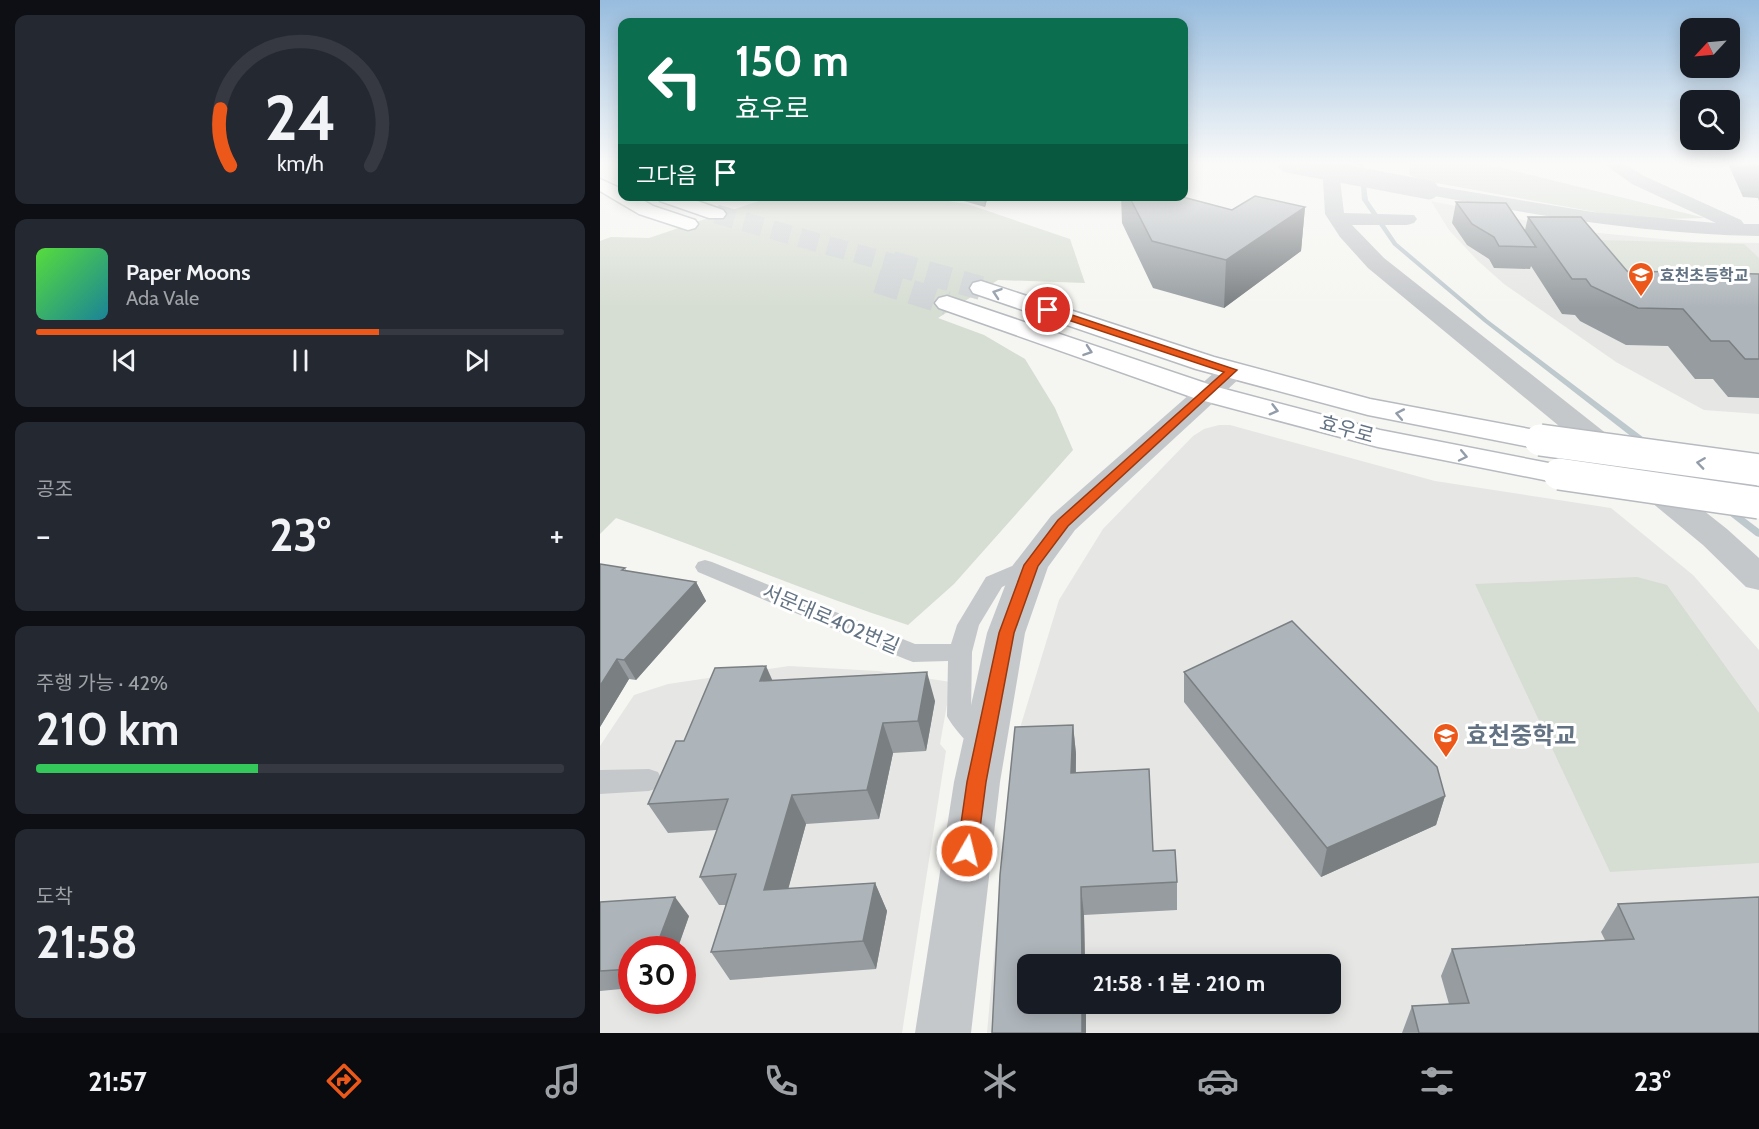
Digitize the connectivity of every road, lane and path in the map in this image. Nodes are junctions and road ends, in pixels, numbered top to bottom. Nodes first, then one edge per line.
1 (650, 211) edge
2 (708, 211) edge
3 (1335, 211) edge
4 (1556, 211) edge
5 (1710, 211) edge
6 (716, 214) tunnel mouth
7 (1345, 219) junction
8 (1402, 219) dead end
9 (688, 224) tunnel mouth
10 (1753, 230) edge
11 (981, 288) tunnel mouth
12 (947, 303) tunnel mouth
13 (1232, 370) junction
14 (1207, 393) junction
15 (1759, 470) edge
16 (1759, 503) edge
17 (1031, 565) junction
18 (705, 567) dead end
19 (1759, 578) edge
20 (960, 652) junction
21 (984, 741) junction
22 (649, 780) dead end
23 (600, 782) edge
24 (943, 1033) edge

1 - 9 main road
2 - 6 main road
3 - 7 street
4 - 10 street, bridge
5 - 10 street
7 - 8 street
7 - 19 street
13 -> 11 main road, 효우로
12 -> 14 main road, 효우로
13 - 14 street
15 -> 13 main road, 효우로, bridge
14 -> 16 main road, 효우로, bridge
14 - 17 street
17 - 20 lane
17 - 21 street
18 - 20 lane, 서문대로402번길
20 - 21 lane
21 - 24 street
22 - 23 lane

